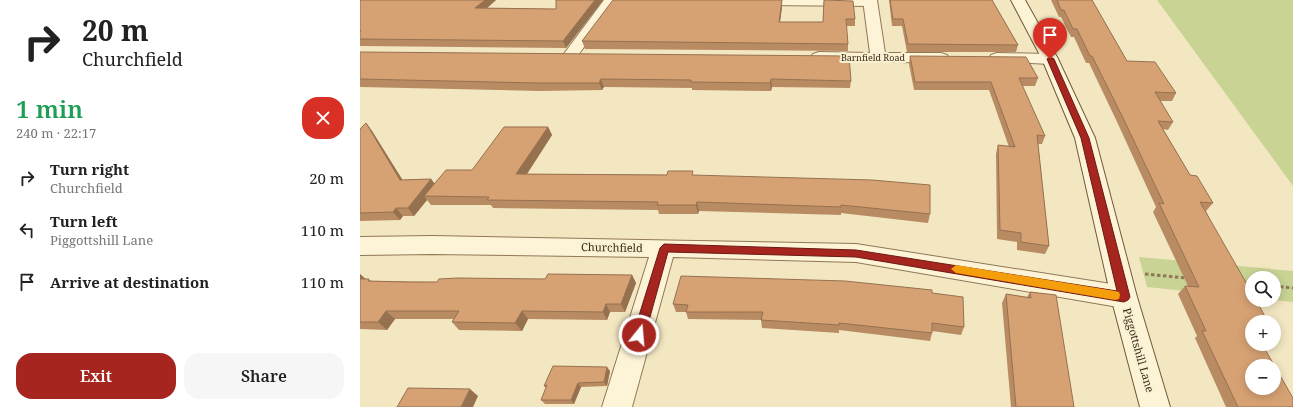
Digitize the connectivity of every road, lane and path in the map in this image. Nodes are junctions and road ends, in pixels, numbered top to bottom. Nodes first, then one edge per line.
1 (1018, 0) edge
2 (612, 2) edge
3 (870, 2) edge
4 (752, 3) edge
5 (555, 55) edge
6 (571, 55) junction
7 (587, 55) edge
8 (807, 57) edge
9 (878, 57) junction
10 (958, 58) edge
11 (982, 58) edge
12 (1050, 59) junction
13 (360, 246) edge
14 (664, 248) junction
15 (1118, 272) junction
16 (1190, 278) edge
17 (1236, 283) edge
18 (1245, 284) edge
19 (1281, 287) edge
20 (1293, 288) edge
21 (1124, 297) junction
22 (618, 407) edge
23 (1155, 407) edge

1 - 12 street, Piggottshill Lane
2 - 6 street
3 - 4 lane
3 - 9 street
5 - 6 street
6 - 7 street
8 - 9 street, Barnfield Road
9 - 10 street, Barnfield Road
11 - 12 street
12 - 15 street, Piggottshill Lane
13 - 14 street, Churchfield
14 - 21 street, Churchfield
14 - 22 street
15 - 16 path
15 - 21 street, Piggottshill Lane
17 - 18 path
19 - 20 path
21 - 23 street, Piggottshill Lane

